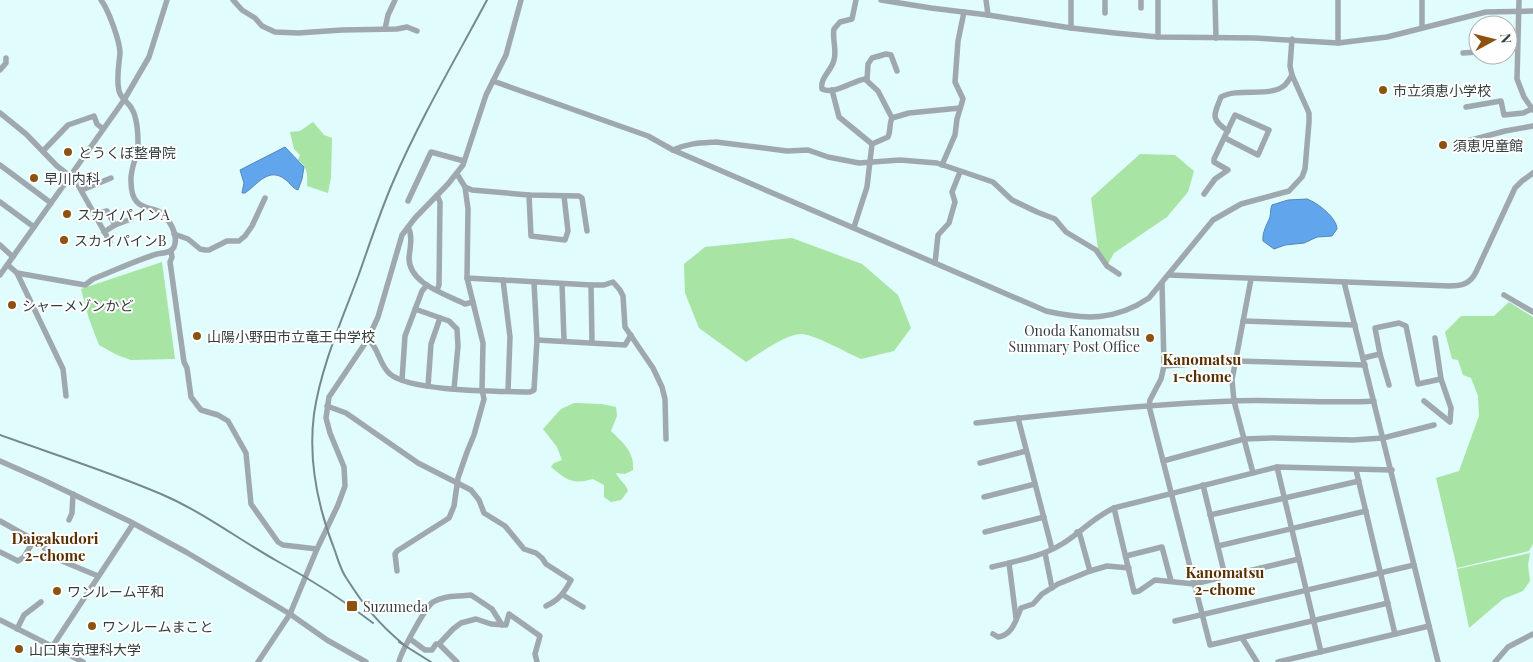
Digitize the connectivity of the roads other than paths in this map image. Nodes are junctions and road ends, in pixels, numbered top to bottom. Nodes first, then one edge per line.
1 (101, 0) edge
2 (167, 0) edge
3 (233, 0) edge
4 (395, 0) edge
5 (521, 0) edge
6 (856, 0) edge
7 (881, 0) edge
8 (931, 0) edge
9 (986, 0) edge
10 (1071, 0) edge
11 (1105, 0) edge
12 (1141, 0) edge
13 (1158, 0) edge
14 (1215, 0) edge
15 (1338, 0) edge
16 (1422, 0) edge
17 (1518, 0) edge
18 (931, 8) junction
19 (1141, 8) dead end
20 (1518, 11) junction
21 (1533, 11) edge
22 (964, 12) junction
23 (1105, 13) dead end
24 (988, 14) junction
25 (1518, 15) edge
26 (1071, 28) junction
27 (1422, 28) junction
28 (385, 29) junction
29 (417, 31) dead end
30 (1158, 37) junction
31 (1216, 38) junction
32 (1292, 39) junction
33 (1338, 42) junction
34 (1464, 53) dead end
35 (1468, 53) edge
36 (6, 58) dead end
37 (1517, 65) edge
38 (0, 70) edge
39 (897, 71) dead end
40 (1292, 75) junction
41 (867, 80) junction
42 (492, 81) junction
43 (832, 90) junction
44 (124, 100) junction
45 (1466, 107) dead end
46 (960, 108) junction
47 (1533, 109) edge
48 (0, 113) edge
49 (892, 118) junction
50 (1533, 126) edge
51 (843, 127) dead end
52 (103, 129) junction
53 (1228, 131) junction
54 (860, 135) junction
55 (1225, 138) junction
56 (1460, 143) dead end
57 (872, 144) junction
58 (673, 150) junction
59 (43, 151) junction
60 (464, 161) junction
61 (869, 163) junction
62 (0, 165) edge
63 (942, 165) junction
64 (960, 172) junction
65 (1533, 173) edge
66 (458, 174) junction
67 (70, 176) junction
68 (111, 178) dead end
69 (465, 187) junction
70 (82, 190) junction
71 (529, 194) junction
72 (1204, 194) dead end
73 (438, 195) junction
74 (564, 196) junction
75 (265, 198) dead end
76 (408, 201) dead end
77 (0, 202) edge
78 (51, 203) junction
79 (95, 214) junction
80 (131, 219) dead end
81 (115, 225) junction
82 (34, 227) junction
83 (408, 227) junction
84 (854, 227) junction
85 (104, 232) junction
86 (587, 232) dead end
87 (174, 234) junction
88 (110, 242) dead end
89 (0, 245) edge
90 (171, 252) junction
91 (13, 257) junction
92 (935, 263) junction
93 (8, 265) junction
94 (17, 273) junction
95 (1119, 274) dead end
96 (0, 275) edge
97 (1169, 275) junction
98 (467, 278) junction
99 (1251, 279) junction
100 (503, 280) junction
101 (534, 282) junction
102 (1344, 282) junction
103 (562, 284) junction
104 (1162, 284) junction
105 (427, 285) junction
106 (591, 285) junction
107 (437, 290) junction
108 (1504, 295) dead end
109 (473, 302) junction
110 (415, 309) junction
111 (1533, 312) edge
112 (440, 318) junction
113 (1243, 320) junction
114 (1355, 325) junction
115 (631, 335) junction
116 (1435, 338) dead end
117 (368, 339) junction
118 (537, 340) junction
119 (564, 340) junction
120 (592, 342) junction
121 (1380, 354) junction
122 (1363, 358) junction
123 (1236, 361) junction
124 (1365, 365) junction
125 (1164, 366) junction
126 (1442, 379) junction
127 (402, 380) junction
128 (1389, 385) dead end
129 (428, 386) junction
130 (454, 390) junction
131 (482, 390) junction
132 (508, 391) junction
133 (66, 396) dead end
134 (1234, 401) junction
135 (1374, 402) junction
136 (1424, 402) dead end
137 (326, 406) junction
138 (1149, 406) junction
139 (1018, 418) junction
140 (976, 423) dead end
141 (1434, 425) dead end
142 (1383, 438) junction
143 (1244, 439) junction
144 (666, 440) dead end
145 (1026, 450) junction
146 (1163, 460) junction
147 (0, 462) edge
148 (980, 463) dead end
149 (1277, 467) junction
150 (1356, 470) junction
151 (1392, 470) junction
152 (1253, 473) junction
153 (1359, 481) junction
154 (457, 484) junction
155 (1035, 484) junction
156 (1203, 486) junction
157 (73, 494) junction
158 (1172, 494) junction
159 (984, 497) dead end
160 (1284, 498) junction
161 (1114, 508) junction
162 (1366, 511) junction
163 (1210, 515) junction
164 (1044, 517) junction
165 (69, 520) dead end
166 (0, 521) edge
167 (133, 524) junction
168 (1292, 528) junction
169 (985, 532) dead end
170 (1077, 532) junction
171 (34, 540) junction
172 (1218, 546) junction
173 (317, 549) junction
174 (1052, 549) junction
175 (0, 552) edge
176 (51, 553) dead end
177 (1046, 553) junction
178 (1126, 556) junction
179 (1299, 559) junction
180 (62, 561) dead end
181 (1009, 563) junction
182 (1414, 565) junction
183 (992, 567) dead end
184 (1129, 568) junction
185 (396, 571) dead end
186 (1090, 571) junction
187 (1381, 572) junction
188 (98, 576) junction
189 (1225, 576) junction
190 (1171, 581) junction
191 (1194, 584) junction
192 (1052, 588) junction
193 (1306, 590) junction
194 (563, 595) junction
195 (41, 602) dead end
196 (1388, 603) junction
197 (546, 606) dead end
198 (583, 607) dead end
199 (290, 614) junction
200 (1202, 614) junction
201 (1016, 619) junction
202 (0, 620) edge
203 (1175, 621) dead end
204 (1314, 622) junction
205 (502, 625) junction
206 (1429, 626) junction
207 (17, 629) junction
208 (993, 634) dead end
209 (1395, 634) junction
210 (1533, 634) edge
211 (1242, 638) junction
212 (410, 639) junction
213 (439, 644) junction
214 (52, 647) junction
215 (1321, 652) junction
216 (83, 662) edge
217 (258, 662) edge
218 (366, 662) edge
219 (399, 662) edge
220 (457, 662) edge
221 (536, 662) edge
222 (1257, 662) edge
223 (1278, 662) edge
224 (1438, 662) edge
225 (1494, 662) edge

1 - 44 street
2 - 44 street
3 - 28 street
4 - 28 street
5 - 42 street
6 - 43 street
7 - 18 street
8 - 18 street
9 - 24 street
10 - 26 street
11 - 23 street
12 - 19 street
13 - 30 street
14 - 31 street
15 - 33 street
16 - 27 street
17 - 20 street
18 - 22 street
20 - 21 street
20 - 25 street
20 - 27 street
22 - 24 street
22 - 46 street
24 - 26 street
26 - 30 street
27 - 33 street
28 - 29 street
30 - 31 street
31 - 32 street
32 - 33 street
32 - 40 street
34 - 35 street
36 - 38 street
37 - 47 street
39 - 41 street
40 - 53 street
40 - 97 street
41 - 43 street
41 - 49 street
42 - 58 street
42 - 60 street
43 - 54 street
44 - 52 street
44 - 87 street
45 - 47 street
46 - 49 street
46 - 63 street
48 - 59 street
49 - 57 street
50 - 56 street
51 - 54 street
52 - 59 street
52 - 67 street
53 - 55 street
53 - 55 street
54 - 57 street
55 - 72 street
57 - 61 street
58 - 61 street
58 - 84 street
59 - 67 street
60 - 66 street
60 - 76 street
61 - 63 street
61 - 84 street
62 - 78 street
63 - 64 street
64 - 92 street
64 - 95 street
65 - 102 street
66 - 69 street
66 - 73 street
67 - 70 street
67 - 78 street
68 - 70 street
69 - 71 street
69 - 98 street
70 - 79 street
71 - 74 street
71 - 74 street
73 - 83 street
73 - 107 street
74 - 86 street
75 - 87 street
77 - 82 street
78 - 82 street
79 - 81 street
79 - 85 street
80 - 81 street
81 - 85 street
82 - 91 street
83 - 105 street
83 - 117 street
84 - 92 street
85 - 88 street
87 - 90 street
89 - 91 street
90 - 94 street
90 - 173 street
91 - 93 street
92 - 104 street
93 - 94 street
93 - 96 street
94 - 133 street
97 - 99 street
97 - 104 street
98 - 100 street
98 - 109 street
99 - 102 street
99 - 113 street
100 - 101 street
100 - 132 street
101 - 103 street
101 - 118 street
102 - 114 street
103 - 106 street
103 - 119 street
104 - 125 street
105 - 107 street
105 - 110 street
106 - 115 street
106 - 120 street
107 - 109 street
108 - 111 street
109 - 131 street
110 - 112 street
110 - 127 street
112 - 129 street
112 - 130 street
113 - 114 street
113 - 123 street
114 - 122 street
115 - 120 street
115 - 144 street
116 - 126 street
117 - 127 street
117 - 137 street
118 - 119 street
118 - 132 street
119 - 120 street
121 - 122 street
121 - 126 street
121 - 128 street
122 - 124 street
123 - 124 street
123 - 125 street
123 - 134 street
124 - 135 street
125 - 138 street
126 - 136 street
127 - 129 street
129 - 130 street
130 - 131 street
131 - 132 street
131 - 154 street
134 - 135 street
134 - 138 street
134 - 143 street
135 - 142 street
137 - 154 street
137 - 173 street
138 - 139 street
138 - 146 street
139 - 140 street
139 - 145 street
141 - 142 street
142 - 143 street
142 - 151 street
143 - 146 street
143 - 152 street
145 - 148 street
145 - 155 street
146 - 158 street
147 - 157 street
149 - 150 street
149 - 152 street
149 - 160 street
150 - 151 street
150 - 153 street
151 - 182 street
152 - 156 street
153 - 160 street
153 - 162 street
154 - 185 street
154 - 194 street
155 - 159 street
155 - 164 street
156 - 158 street
156 - 163 street
157 - 165 street
157 - 167 street
158 - 161 street
158 - 191 street
160 - 163 street
160 - 168 street
161 - 170 street
161 - 178 street
162 - 168 street
162 - 187 street
163 - 172 street
164 - 169 street
164 - 174 street
166 - 171 street
167 - 188 street
167 - 199 street
168 - 172 street
168 - 179 street
170 - 174 street
170 - 186 street
171 - 175 street
171 - 176 street
172 - 189 street
173 - 199 street
174 - 177 street
177 - 181 street
177 - 192 street
178 - 184 street
178 - 190 street
179 - 189 street
179 - 193 street
180 - 188 street
181 - 183 street
181 - 201 street
182 - 187 street
182 - 206 street
184 - 186 street
184 - 190 street
186 - 192 street
187 - 193 street
187 - 196 street
188 - 214 street
189 - 191 street
190 - 191 street
191 - 200 street
192 - 201 street
193 - 200 street
193 - 204 street
194 - 197 street
194 - 198 street
195 - 207 street
196 - 204 street
196 - 209 street
199 - 217 street
199 - 218 street
200 - 203 street
200 - 211 street
201 - 208 street
202 - 207 street
204 - 211 street
204 - 215 street
205 - 212 street
205 - 213 street
205 - 221 street
206 - 209 street
206 - 224 street
207 - 214 street
209 - 215 street
210 - 225 street
211 - 222 street
212 - 213 street
212 - 219 street
213 - 220 street
214 - 216 street
215 - 223 street

